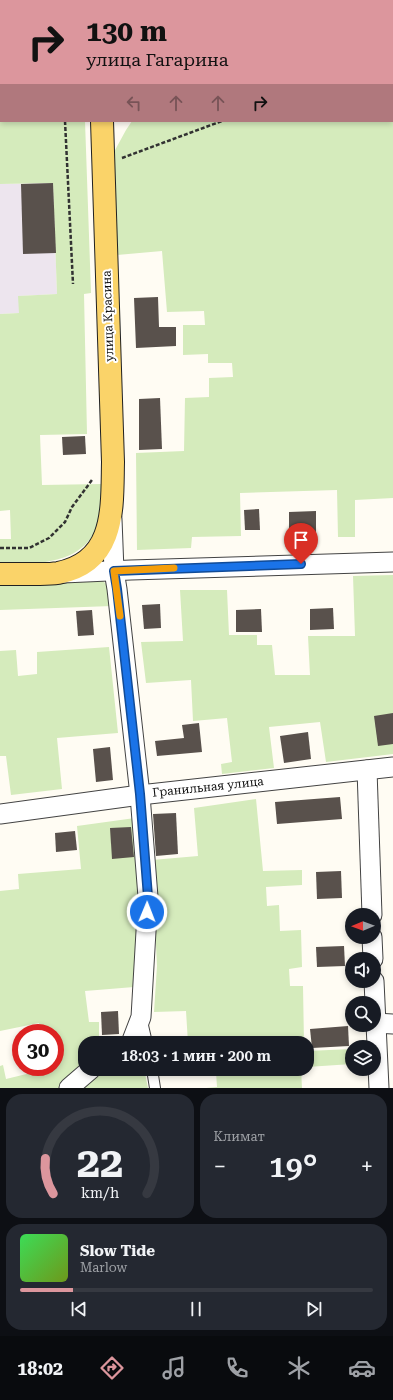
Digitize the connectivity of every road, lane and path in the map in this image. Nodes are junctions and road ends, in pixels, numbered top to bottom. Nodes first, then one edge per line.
1 (65, 122) edge
2 (102, 122) edge
3 (219, 122) edge
4 (120, 158) dead end
5 (73, 284) dead end
6 (113, 462) junction
7 (112, 512) junction
8 (0, 548) edge
9 (393, 562) edge
10 (114, 571) junction
11 (0, 574) edge
12 (57, 574) junction
13 (393, 767) edge
14 (367, 770) junction
15 (140, 794) junction
16 (0, 814) edge
17 (372, 908) edge
18 (376, 988) edge
19 (141, 1017) junction
20 (384, 1023) edge
21 (134, 1036) edge
22 (145, 1036) edge
23 (83, 1076) edge
24 (153, 1076) edge
25 (69, 1088) edge
26 (155, 1088) edge
27 (379, 1088) edge

1 - 5 path
2 - 6 main road, улица Красина
3 - 4 path
6 - 7 main road, улица Красина
6 - 8 path
7 - 10 street
7 - 12 main road, улица Красина
9 - 10 street
10 - 12 street
10 - 15 street
11 - 12 main road, улица Красина
13 - 14 street, Гранильная улица
14 - 15 street, Гранильная улица
14 - 17 street
15 - 16 street, Гранильная улица
15 - 19 street
18 - 20 street
19 - 21 street
19 - 22 lane
20 - 27 street
23 - 25 street
24 - 26 lane

